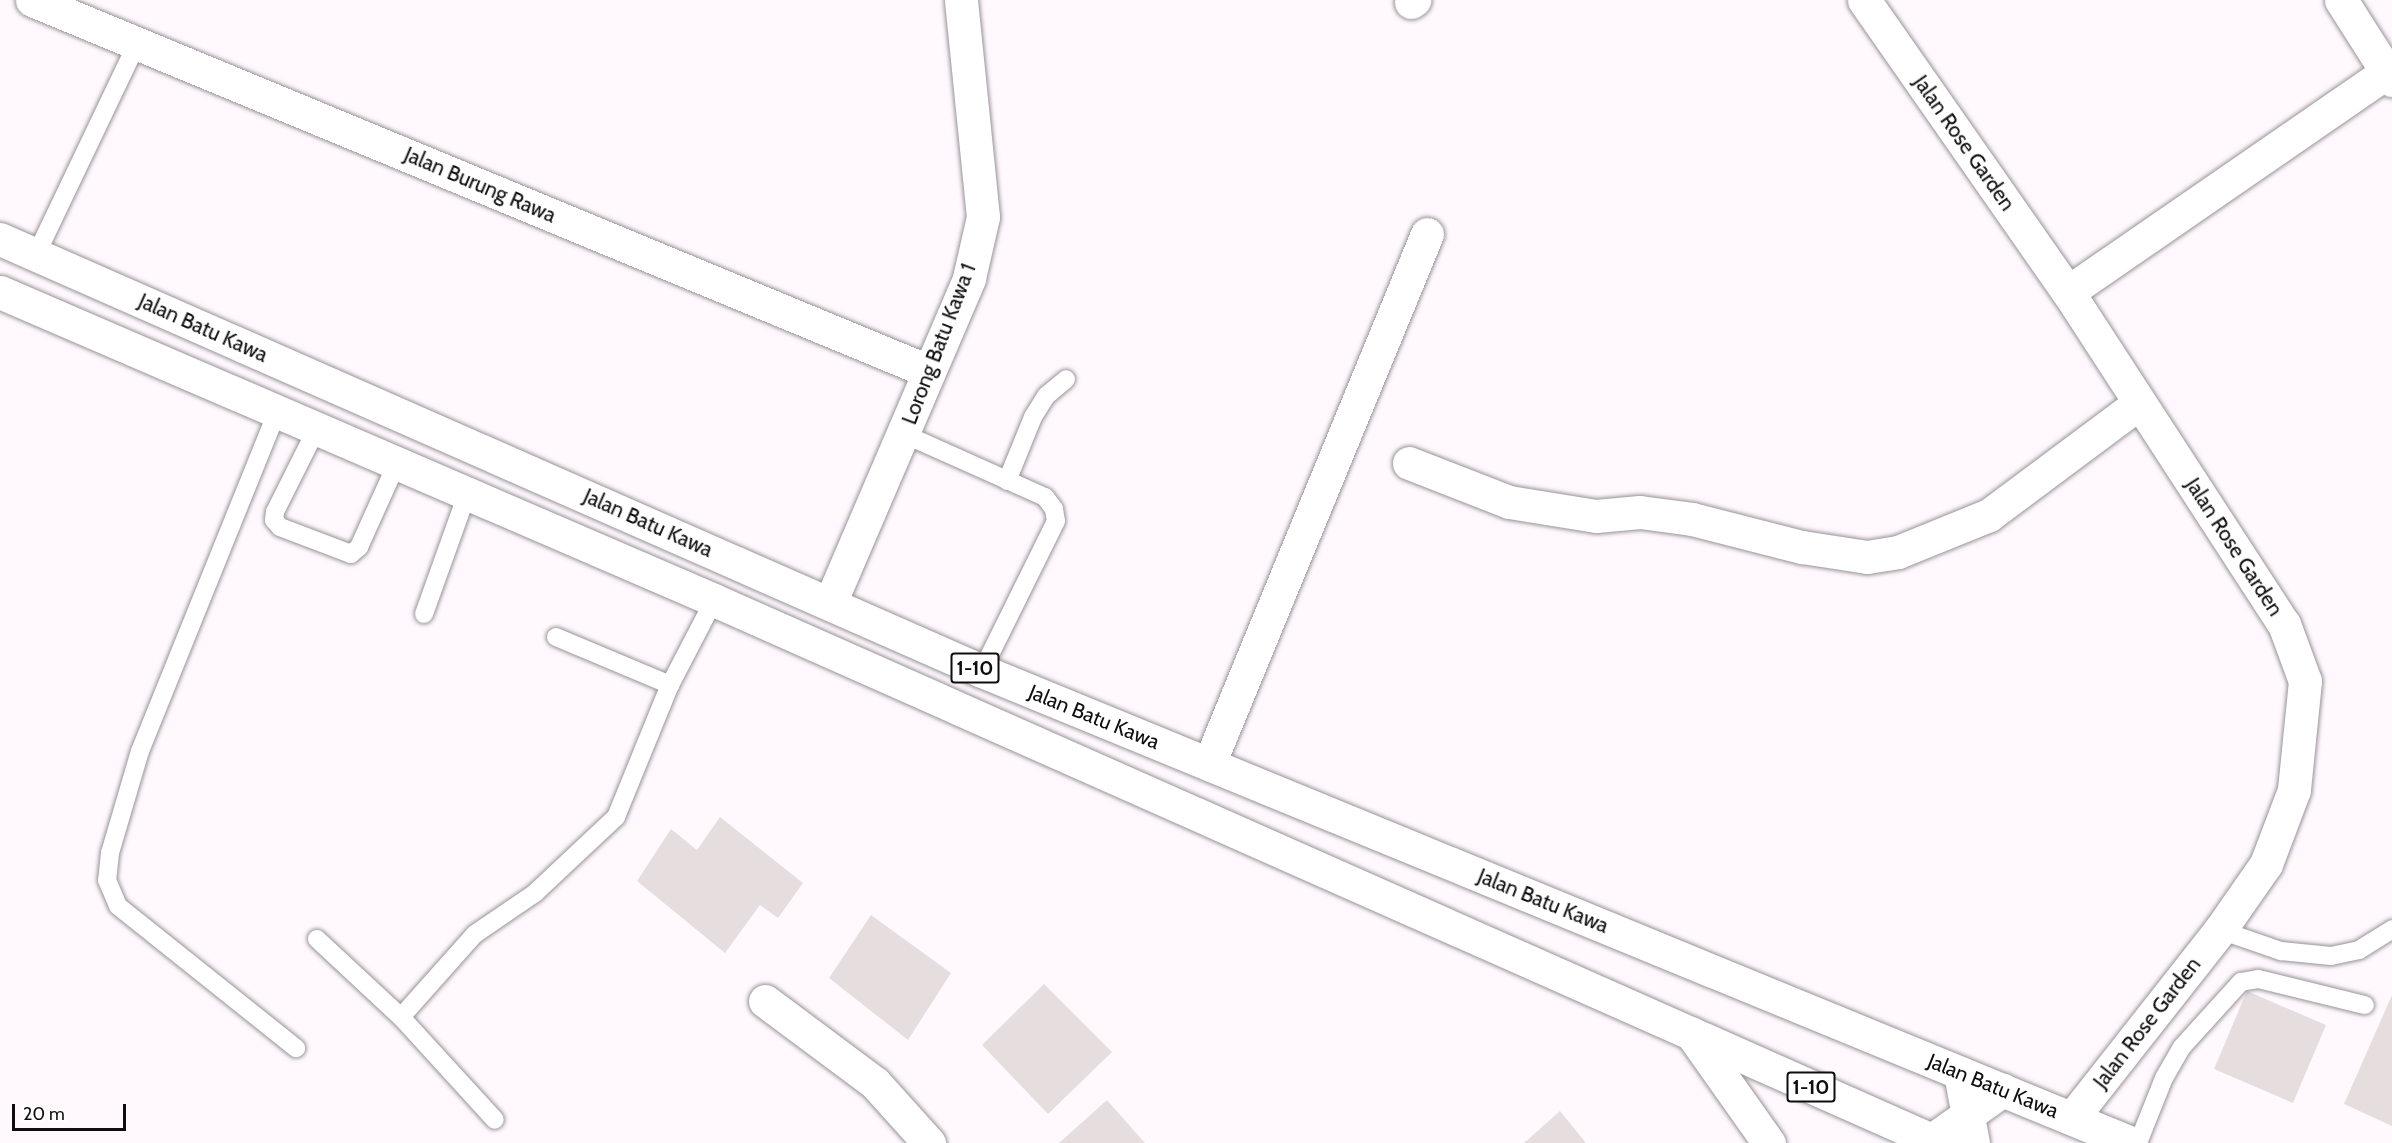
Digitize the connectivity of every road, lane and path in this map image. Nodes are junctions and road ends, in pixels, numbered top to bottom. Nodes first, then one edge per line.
1 (32, 0) edge
2 (961, 0) edge
3 (1864, 0) edge
4 (2341, 0) edge
5 (137, 42) junction
6 (2390, 76) edge
7 (1427, 234) dead end
8 (0, 239) edge
9 (36, 255) junction
10 (0, 292) edge
11 (2068, 292) junction
12 (928, 371) junction
13 (1066, 379) dead end
14 (2139, 403) junction
15 (277, 412) junction
16 (317, 428) junction
17 (904, 434) junction
18 (397, 463) junction
19 (1410, 463) dead end
20 (1007, 481) junction
21 (467, 494) junction
22 (714, 600) junction
23 (830, 603) junction
24 (424, 614) dead end
25 (556, 637) dead end
26 (982, 671) junction
27 (670, 685) junction
28 (1209, 764) junction
29 (2392, 929) edge
30 (2220, 930) junction
31 (317, 939) dead end
32 (765, 1002) dead end
33 (2365, 1005) dead end
34 (401, 1017) junction
35 (1690, 1033) junction
36 (296, 1048) dead end
37 (1960, 1073) junction
38 (2003, 1090) junction
39 (2072, 1118) junction
40 (495, 1120) dead end
41 (1971, 1129) edge
42 (1933, 1142) edge
43 (929, 1143) edge
44 (1768, 1143) edge
45 (2131, 1143) edge
46 (2138, 1143) edge

1 - 5 main road, Jalan Burung Rawa
2 - 12 main road, Lorong Batu Kawa 1
3 - 11 main road, Jalan Rose Garden
4 - 6 main road
5 - 9 lane
5 - 12 main road, Jalan Burung Rawa
6 - 11 main road
7 - 28 main road
8 - 9 main road, Jalan Batu Kawa / 1-10
9 - 23 main road, Jalan Batu Kawa / 1-10
10 - 15 main road, 1-10
11 - 14 main road, Jalan Rose Garden
12 - 17 main road, Lorong Batu Kawa 1
13 - 20 lane
14 - 19 main road
14 - 30 main road, Jalan Rose Garden
15 - 16 main road, 1-10
15 - 36 lane
16 - 18 main road, 1-10
16 - 18 lane
17 - 20 lane
17 - 23 main road, Lorong Batu Kawa 1
18 - 21 main road, 1-10
20 - 26 lane
21 - 22 main road, 1-10
21 - 24 lane
22 - 27 lane
22 - 35 main road, 1-10
23 - 26 main road, Jalan Batu Kawa / 1-10
25 - 27 lane
26 - 28 main road, Jalan Batu Kawa / 1-10
27 - 34 lane
28 - 37 main road, Jalan Batu Kawa / 1-10
29 - 30 lane
30 - 39 main road, Jalan Rose Garden
31 - 34 lane
32 - 43 main road
33 - 46 lane
34 - 40 lane
35 - 42 main road, 1-10
35 - 44 main road
37 - 38 main road, Jalan Batu Kawa / 1-10
37 - 41 main road
38 - 39 main road, Jalan Batu Kawa / 1-10
38 - 41 main road
39 - 45 main road, Jalan Batu Kawa / 1-10
41 - 42 main road

